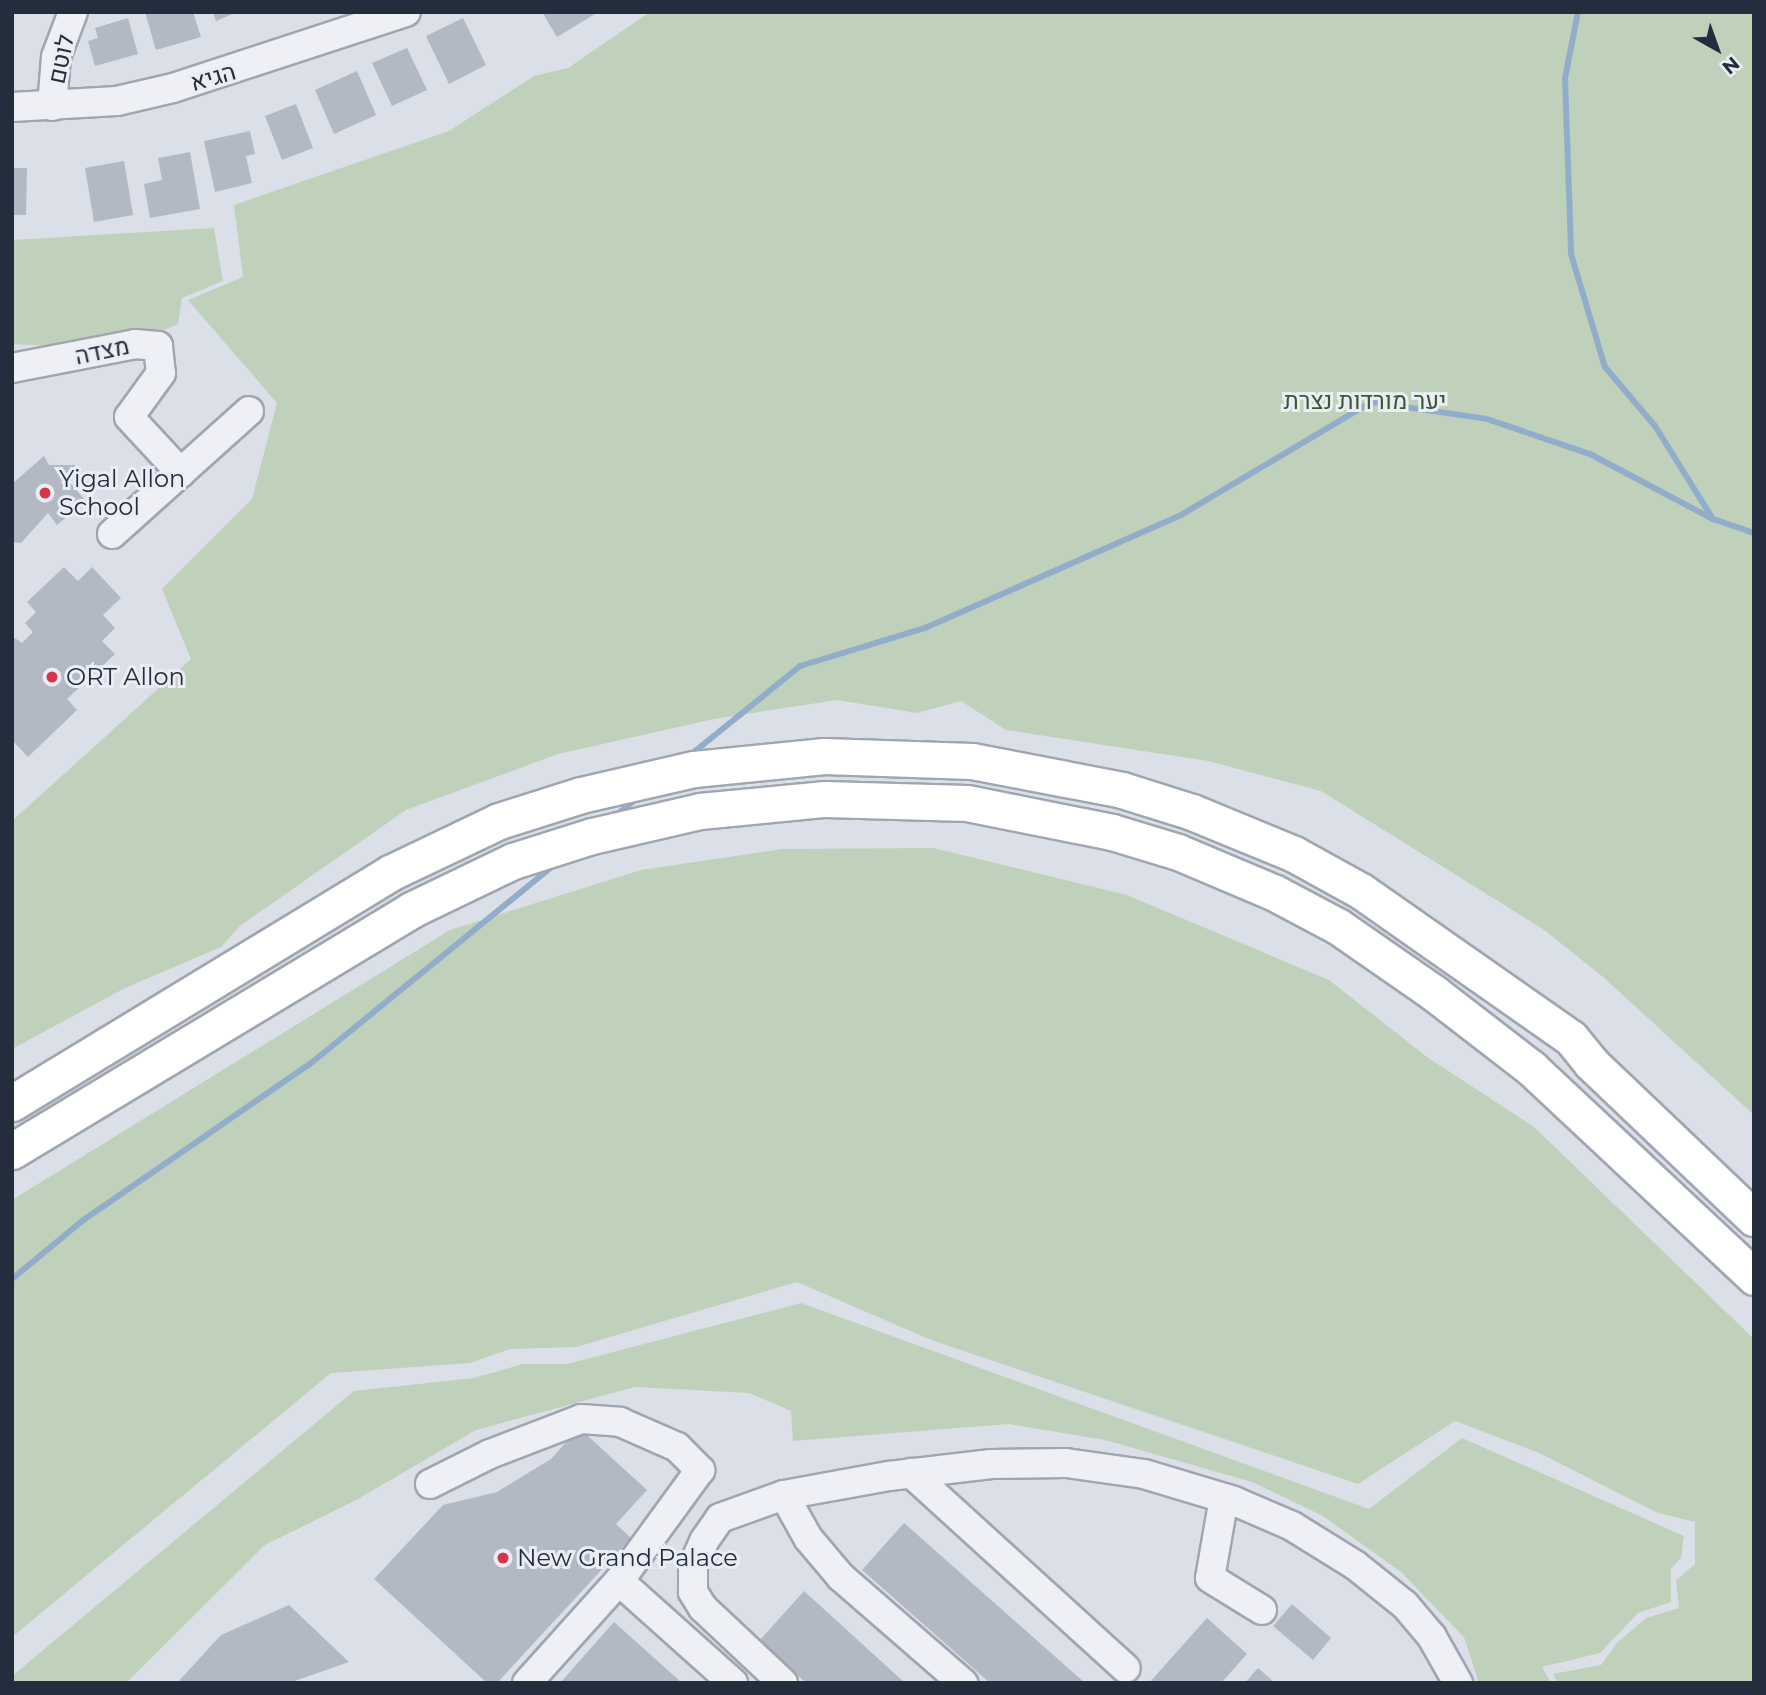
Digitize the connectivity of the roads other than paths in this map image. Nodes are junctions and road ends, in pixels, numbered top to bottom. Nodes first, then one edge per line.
1 (73, 12) edge
2 (407, 12) edge
3 (52, 106) junction
4 (12, 107) edge
5 (12, 368) edge
6 (249, 411) dead end
7 (181, 473) junction
8 (112, 534) dead end
9 (12, 1103) edge
10 (12, 1151) edge
11 (1754, 1218) edge
12 (1754, 1277) edge
13 (911, 1473) junction
14 (430, 1484) dead end
15 (784, 1495) junction
16 (1224, 1498) junction
17 (620, 1581) junction
18 (1262, 1610) dead end
19 (1125, 1668) dead end
20 (527, 1683) edge
21 (733, 1683) edge
22 (783, 1683) edge
23 (962, 1683) edge
24 (1458, 1683) edge

1 - 3 street, לוטם
2 - 3 street, הגיא
3 - 4 street, הגיא
5 - 7 street, מצדה
6 - 7 street
7 - 8 street
9 - 11 main road
10 - 12 main road
13 - 15 street
13 - 16 street
13 - 19 street
14 - 17 street
15 - 22 street
15 - 23 street
16 - 18 street
16 - 24 street
17 - 20 street
17 - 21 street

